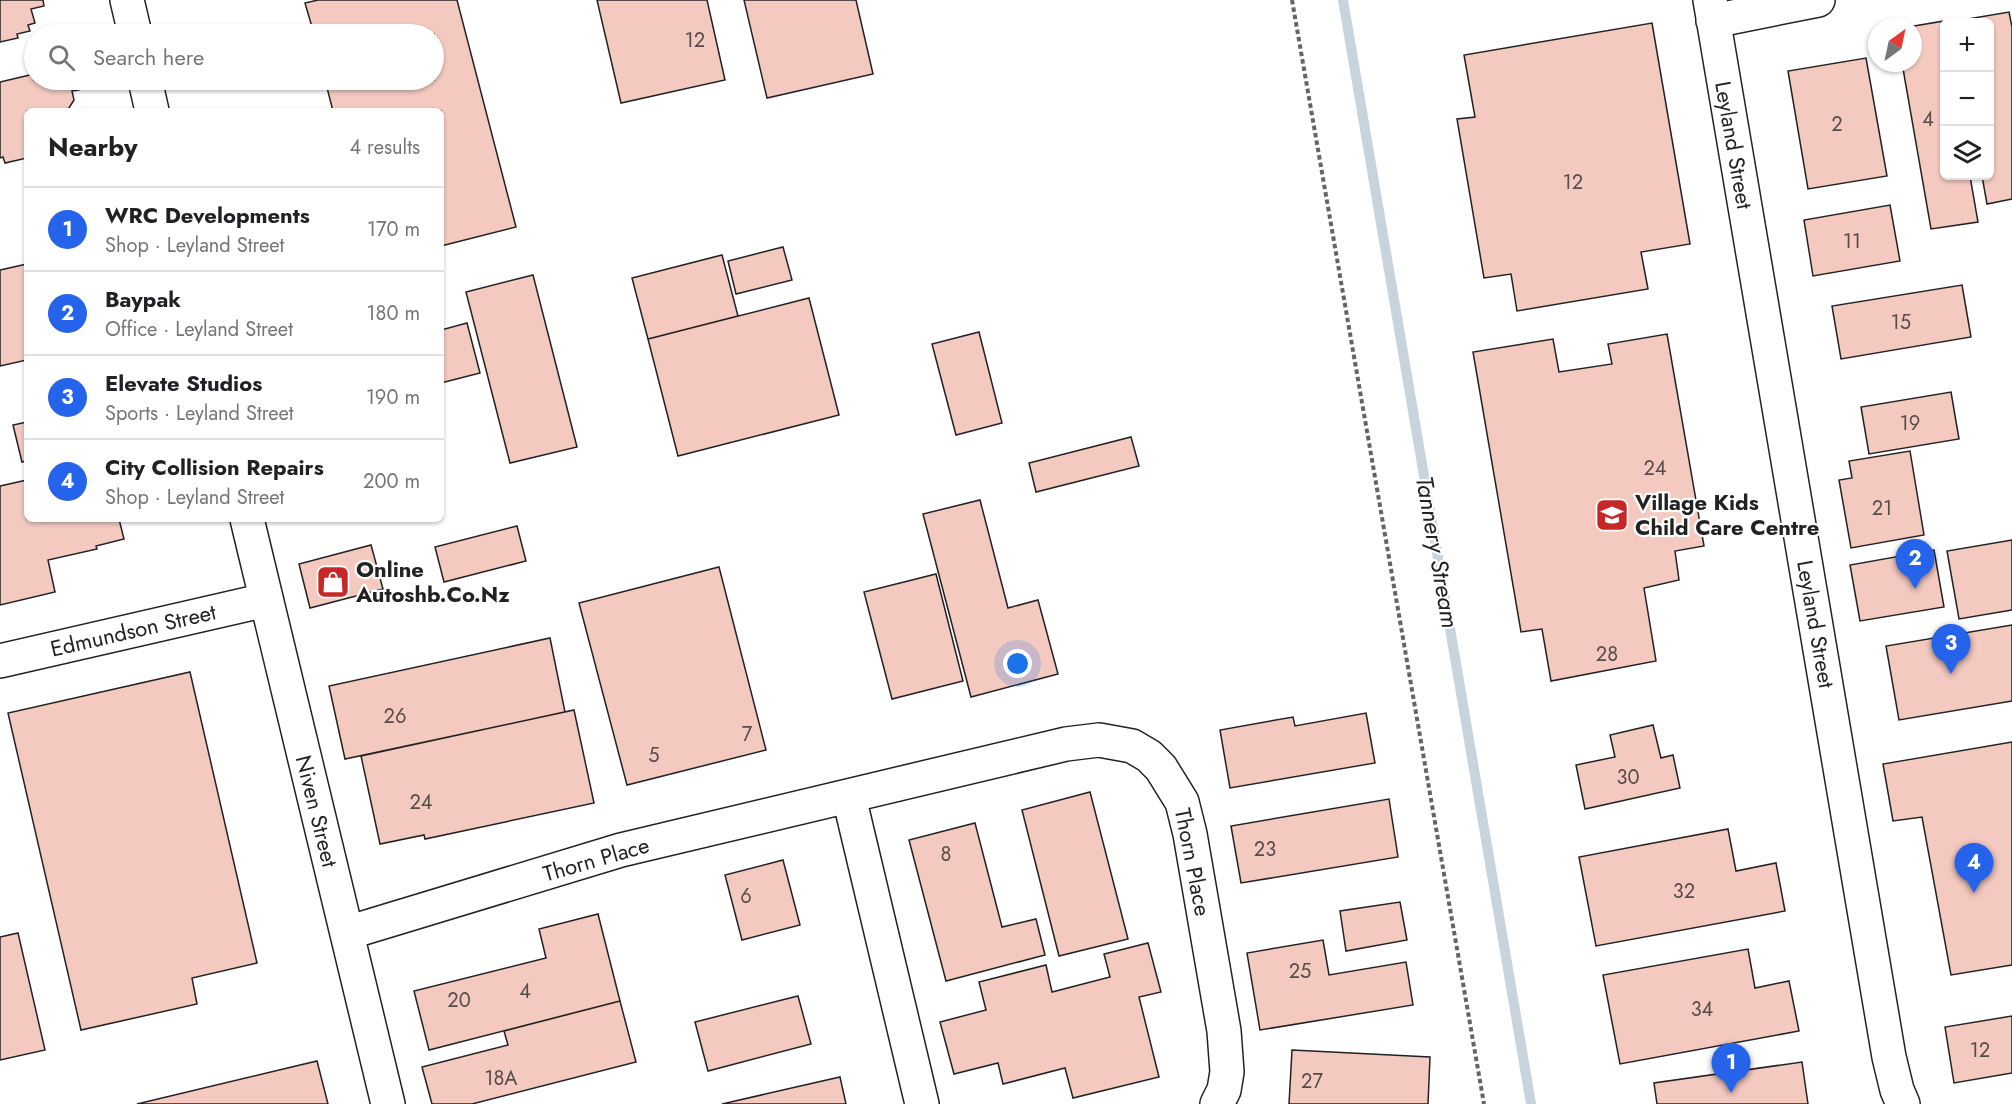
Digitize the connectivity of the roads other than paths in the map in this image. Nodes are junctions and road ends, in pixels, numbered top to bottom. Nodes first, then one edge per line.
1 (127, 0) edge
2 (1818, 0) edge
3 (1711, 10) edge
4 (133, 24) edge
5 (147, 90) edge
6 (151, 108) edge
7 (248, 522) edge
8 (266, 600) junction
9 (0, 661) edge
10 (849, 797) junction
11 (347, 933) junction
12 (388, 1104) edge
13 (922, 1104) edge
14 (1217, 1104) edge
15 (1903, 1104) edge

1 - 4 street
2 - 3 street
3 - 15 street, Leyland Street
5 - 6 street
7 - 8 street, Niven Street
8 - 9 street, Edmundson Street
8 - 11 street, Niven Street
10 - 11 street, Thorn Place
10 - 13 street
10 - 14 street, Thorn Place
11 - 12 street, Niven Street

